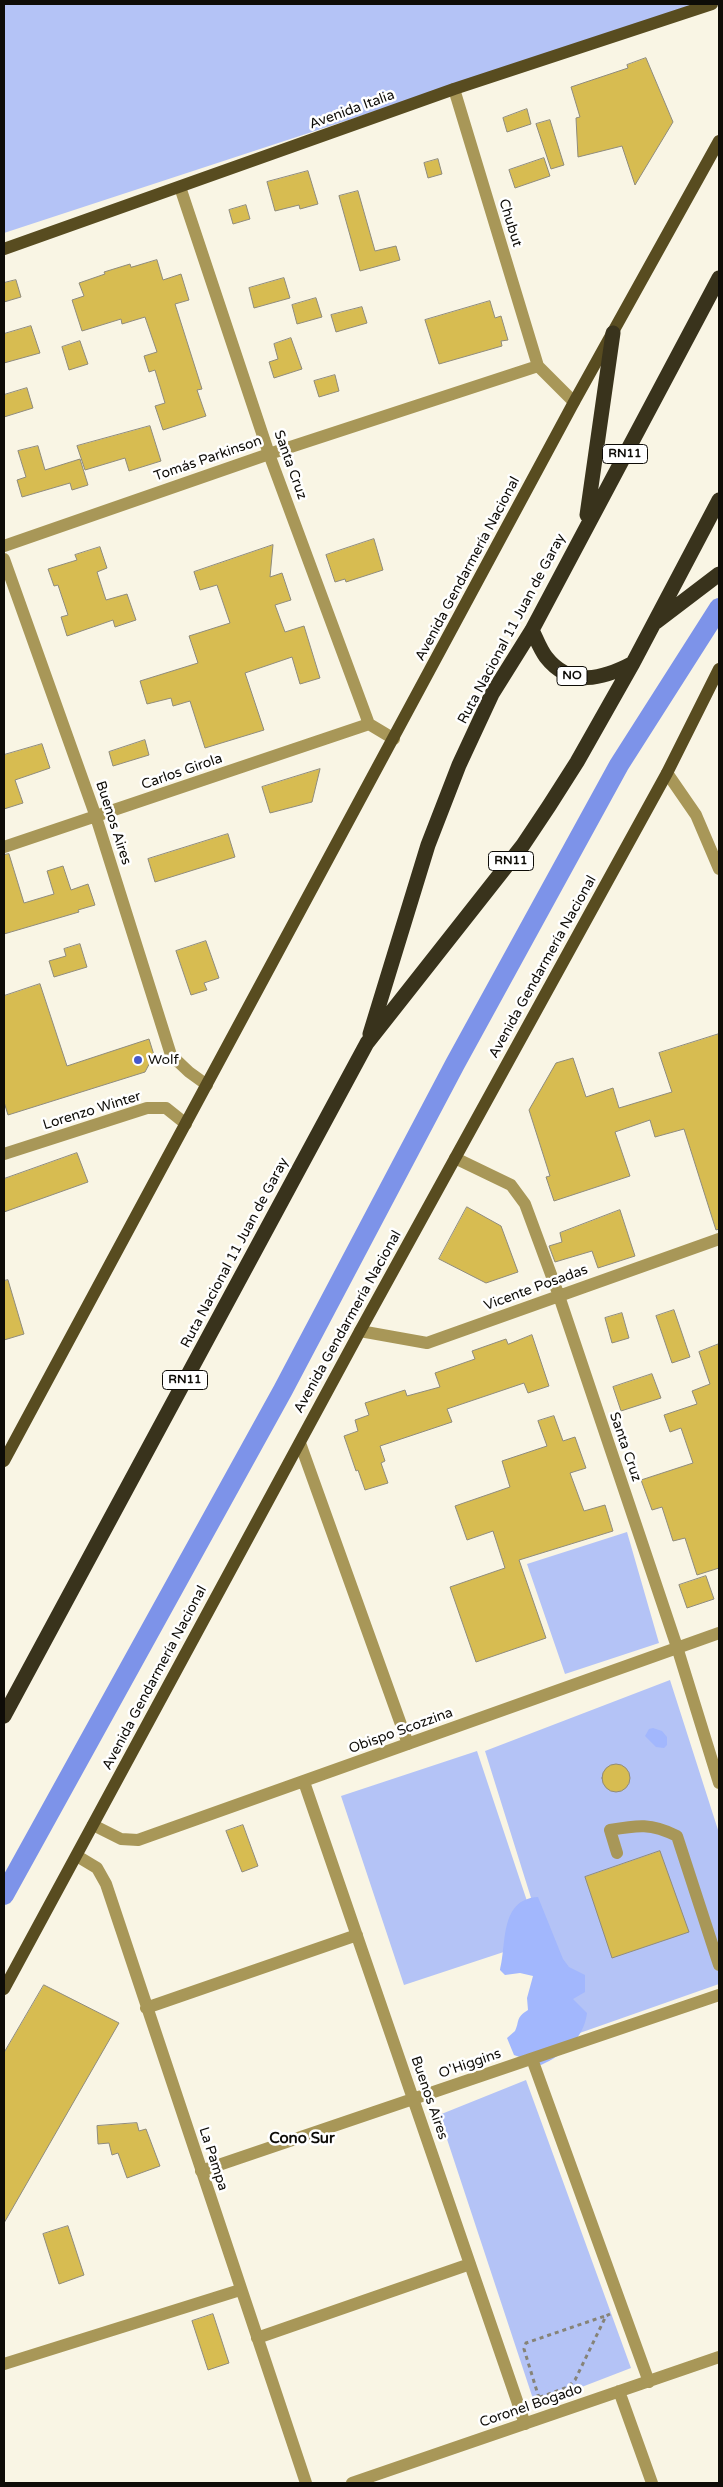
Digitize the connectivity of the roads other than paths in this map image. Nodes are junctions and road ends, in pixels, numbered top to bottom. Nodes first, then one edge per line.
1 (712, 4) edge
2 (454, 89) junction
3 (719, 141) edge
4 (180, 187) junction
5 (4, 249) edge
6 (719, 278) edge
7 (613, 333) junction
8 (538, 366) junction
9 (574, 402) junction
10 (269, 454) junction
11 (719, 500) edge
12 (586, 526) junction
13 (4, 546) edge
14 (4, 559) edge
15 (719, 574) edge
16 (651, 626) junction
17 (532, 630) junction
18 (633, 663) junction
19 (719, 669) edge
20 (369, 724) junction
21 (394, 739) junction
22 (667, 773) junction
23 (96, 817) junction
24 (4, 847) edge
25 (719, 869) edge
26 (367, 1043) junction
27 (207, 1085) junction
28 (186, 1124) junction
29 (4, 1154) edge
30 (455, 1158) junction
31 (719, 1239) edge
32 (559, 1296) junction
33 (360, 1331) junction
34 (300, 1443) junction
35 (4, 1461) edge
36 (719, 1633) edge
37 (677, 1647) junction
38 (4, 1716) edge
39 (408, 1744) junction
40 (304, 1782) junction
41 (719, 1783) edge
42 (93, 1825) junction
43 (617, 1853) dead end
44 (77, 1856) junction
45 (357, 1935) junction
46 (719, 1965) edge
47 (4, 1989) edge
48 (719, 1995) edge
49 (146, 2008) junction
50 (532, 2058) junction
51 (413, 2099) junction
52 (201, 2171) junction
53 (470, 2264) junction
54 (240, 2290) junction
55 (257, 2338) junction
56 (719, 2357) edge
57 (4, 2364) edge
58 (649, 2382) junction
59 (619, 2391) junction
60 (525, 2424) junction
61 (306, 2483) edge
62 (352, 2483) edge
63 (652, 2483) edge

1 - 2 main road, Avenida Italia
2 - 4 main road, Avenida Italia
2 - 8 street, Chubut
3 - 7 main road, Avenida Gendarmería Nacional
4 - 5 main road, Avenida Italia
4 - 10 street, Santa Cruz
6 - 12 highway, Ruta Nacional 11 Juan de Garay / RN11
7 - 9 main road, Avenida Gendarmería Nacional
7 - 12 highway
8 - 9 street
8 - 10 street, Tomás Parkinson
9 - 21 main road, Avenida Gendarmería Nacional
10 - 13 street, Tomás Parkinson
10 - 20 street, Santa Cruz
11 - 16 highway, Ruta Nacional 11 Juan de Garay / RN11
12 - 17 highway, Ruta Nacional 11 Juan de Garay / RN11
14 - 23 street, Buenos Aires
15 - 16 highway
16 - 18 highway, Ruta Nacional 11 Juan de Garay / RN11
17 - 18 highway, NO
17 - 26 highway, Ruta Nacional 11 Juan de Garay / RN11
18 - 26 highway, Ruta Nacional 11 Juan de Garay / RN11
19 - 22 main road, Avenida Gendarmería Nacional
20 - 21 street
20 - 23 street, Carlos Girola
21 - 27 main road, Avenida Gendarmería Nacional
22 - 25 street
22 - 30 main road, Avenida Gendarmería Nacional
23 - 24 street, Carlos Girola
23 - 27 street, Buenos Aires
26 - 38 highway, Ruta Nacional 11 Juan de Garay / RN11
27 - 28 main road, Avenida Gendarmería Nacional
28 - 29 street, Lorenzo Winter
28 - 35 main road, Avenida Gendarmería Nacional
30 - 32 street, Santa Cruz
30 - 33 main road, Avenida Gendarmería Nacional
31 - 32 street, Vicente Posadas
32 - 33 street, Vicente Posadas
32 - 37 street, Santa Cruz
33 - 34 main road, Avenida Gendarmería Nacional
34 - 39 street
34 - 42 main road, Avenida Gendarmería Nacional
36 - 37 street, Obispo Scozzina
37 - 39 street, Obispo Scozzina
37 - 41 street, Santa Cruz
39 - 40 street, Obispo Scozzina
40 - 42 street, Obispo Scozzina
40 - 45 street, Buenos Aires
42 - 44 main road, Avenida Gendarmería Nacional
43 - 46 street
44 - 47 main road, Avenida Gendarmería Nacional
44 - 49 street, La Pampa
45 - 49 street
45 - 51 street, Buenos Aires
48 - 50 street, O'Higgins
49 - 52 street, La Pampa
50 - 51 street, O'Higgins
50 - 58 street
51 - 52 street, O'Higgins
51 - 53 street, Buenos Aires
52 - 54 street, La Pampa
53 - 55 street
53 - 60 street, Buenos Aires
54 - 55 street, La Pampa
54 - 57 street
55 - 61 street, La Pampa
56 - 58 street, Coronel Bogado
58 - 59 street, Coronel Bogado
59 - 60 street, Coronel Bogado
59 - 63 street
60 - 62 street, Coronel Bogado

